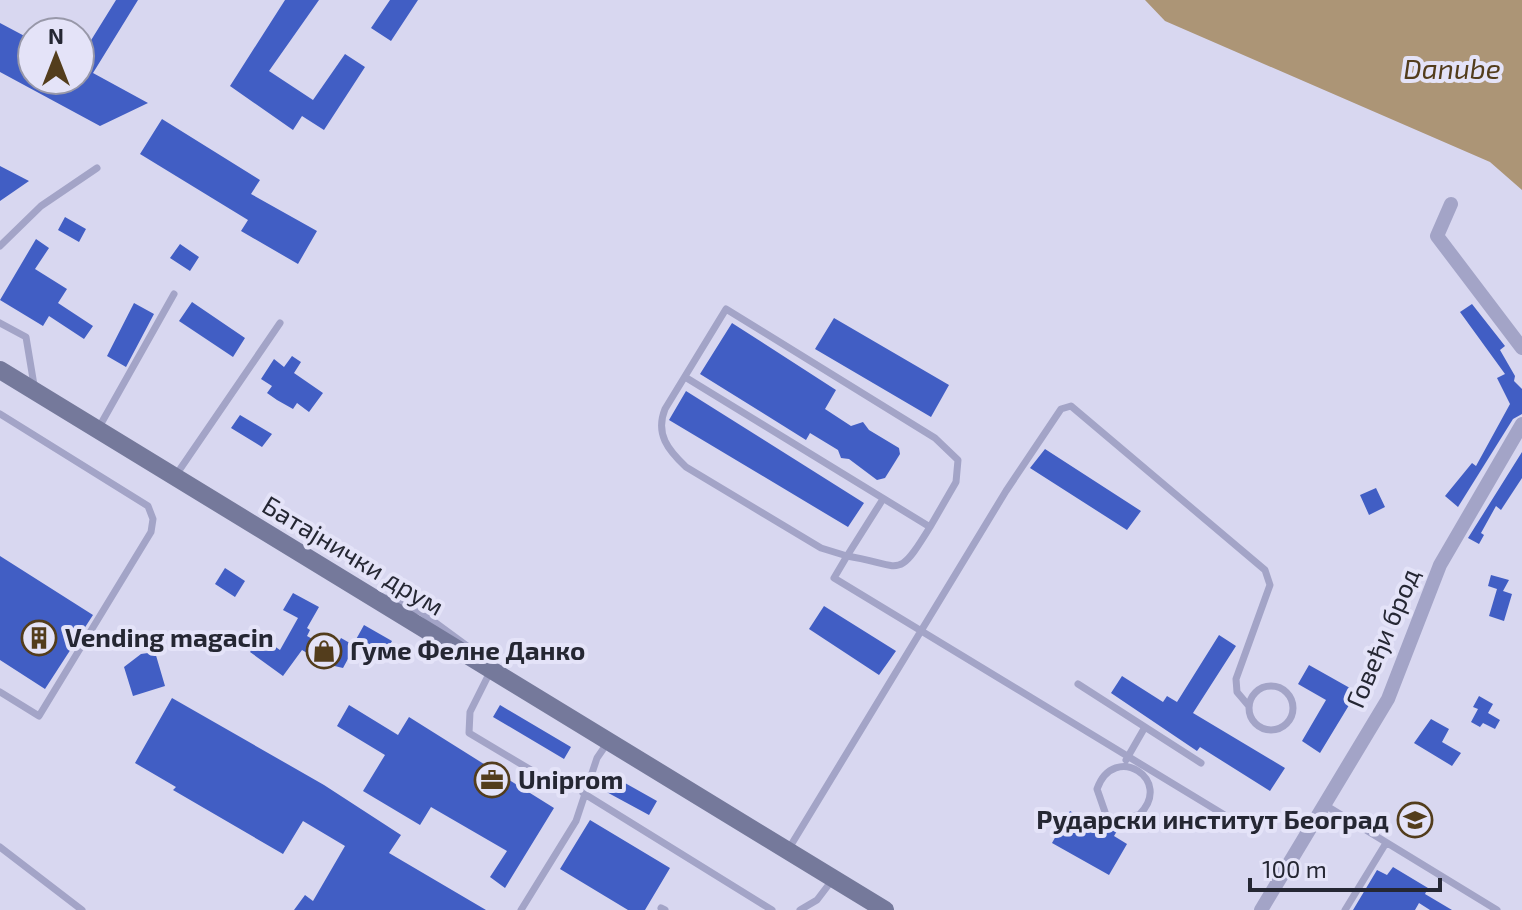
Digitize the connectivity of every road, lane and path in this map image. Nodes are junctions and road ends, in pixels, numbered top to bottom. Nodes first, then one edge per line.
1 (97, 168) dead end
2 (1451, 204) dead end
3 (0, 246) edge
4 (174, 294) dead end
5 (0, 323) edge
6 (280, 323) dead end
7 (1522, 348) edge
8 (0, 370) edge
9 (685, 377) junction
10 (34, 392) junction
11 (0, 414) edge
12 (1522, 424) edge
13 (97, 431) junction
14 (175, 477) junction
15 (883, 499) junction
16 (930, 527) junction
17 (847, 556) junction
18 (921, 632) junction
19 (489, 669) junction
20 (1078, 684) dead end
21 (0, 692) edge
22 (1248, 705) junction
23 (1145, 727) junction
24 (608, 742) junction
25 (1125, 762) junction
26 (1201, 763) dead end
27 (531, 770) dead end
28 (583, 793) junction
29 (1325, 805) junction
30 (1105, 812) dead end
31 (1114, 818) dead end
32 (1241, 825) dead end
33 (1386, 843) junction
34 (0, 847) edge
35 (787, 850) junction
36 (834, 879) junction
37 (82, 910) edge
38 (521, 910) edge
39 (772, 910) edge
40 (800, 910) edge
41 (885, 910) edge
42 (1261, 910) edge
43 (1345, 910) edge
44 (1497, 910) edge

1 - 3 lane
2 - 7 street
4 - 13 lane
5 - 10 lane
6 - 14 lane
8 - 10 main road, Батајнички друм
9 - 15 lane
9 - 16 lane
9 - 17 lane
10 - 13 main road, Батајнички друм
11 - 21 lane
12 - 29 street, Говеђи брод
13 - 14 main road, Батајнички друм
14 - 19 main road, Батајнички друм
15 - 16 lane
15 - 17 lane
16 - 17 lane
17 - 18 lane
18 - 22 lane
18 - 25 lane
18 - 35 lane
19 - 24 main road, Батајнички друм
19 - 27 lane
20 - 23 lane
22 - 22 lane
23 - 25 lane
23 - 26 lane
24 - 28 lane
24 - 35 main road, Батајнички друм
25 - 30 lane
25 - 31 lane
25 - 32 lane
28 - 38 lane
28 - 39 lane
29 - 33 lane
29 - 42 street, Говеђи брод
33 - 43 lane
33 - 44 lane
34 - 37 lane
35 - 36 main road, Батајнички друм
36 - 40 lane
36 - 41 main road, Батајнички друм

